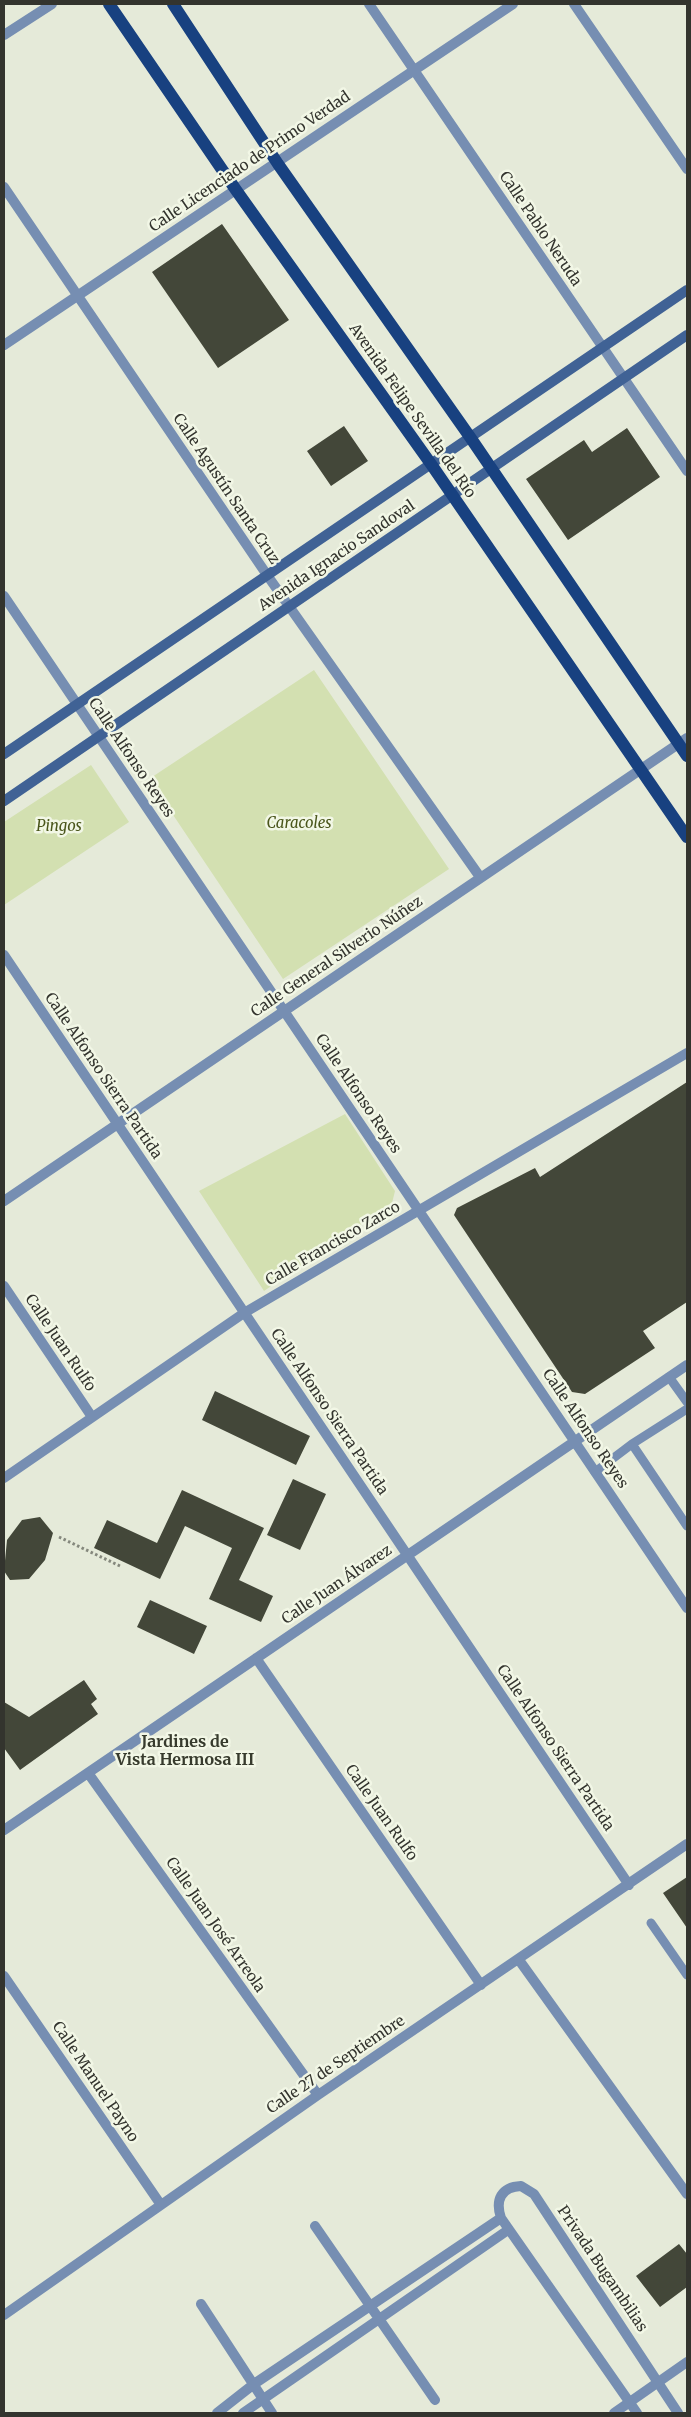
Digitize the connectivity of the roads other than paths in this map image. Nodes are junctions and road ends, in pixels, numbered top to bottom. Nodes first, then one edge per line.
1 (52, 4) edge
2 (110, 4) edge
3 (173, 4) edge
4 (369, 4) edge
5 (513, 4) edge
6 (574, 4) edge
7 (4, 35) edge
8 (414, 71) junction
9 (278, 164) junction
10 (687, 169) edge
11 (4, 187) edge
12 (236, 190) junction
13 (687, 290) edge
14 (77, 296) junction
15 (687, 335) edge
16 (4, 345) edge
17 (603, 347) junction
18 (624, 379) junction
19 (470, 437) junction
20 (431, 464) junction
21 (491, 469) junction
22 (687, 472) edge
23 (452, 496) junction
24 (267, 575) junction
25 (4, 596) edge
26 (289, 606) junction
27 (77, 704) junction
28 (98, 737) junction
29 (683, 741) edge
30 (4, 754) edge
31 (687, 756) edge
32 (640, 769) junction
33 (4, 801) edge
34 (687, 837) edge
35 (480, 877) junction
36 (4, 955) edge
37 (284, 1011) junction
38 (687, 1053) edge
39 (117, 1124) junction
40 (4, 1201) edge
41 (419, 1211) junction
42 (4, 1286) edge
43 (244, 1313) junction
44 (687, 1365) edge
45 (670, 1377) junction
46 (687, 1402) edge
47 (687, 1409) edge
48 (92, 1417) junction
49 (575, 1442) junction
50 (632, 1444) junction
51 (595, 1472) junction
52 (4, 1478) edge
53 (687, 1526) edge
54 (407, 1556) junction
55 (687, 1608) edge
56 (256, 1658) junction
57 (88, 1773) junction
58 (4, 1830) edge
59 (687, 1844) edge
60 (629, 1885) junction
61 (651, 1923) dead end
62 (519, 1960) junction
63 (4, 1976) edge
64 (687, 1976) edge
65 (481, 1985) junction
66 (318, 2095) junction
67 (687, 2194) edge
68 (161, 2205) junction
69 (501, 2218) junction
70 (315, 2226) dead end
71 (508, 2230) junction
72 (451, 2251) junction
73 (460, 2263) junction
74 (201, 2304) dead end
75 (370, 2306) junction
76 (4, 2315) edge
77 (379, 2320) junction
78 (685, 2367) edge
79 (658, 2382) junction
80 (254, 2384) junction
81 (264, 2400) junction
82 (435, 2400) dead end
83 (629, 2402) junction
84 (217, 2413) edge
85 (243, 2413) edge
86 (272, 2413) edge
87 (614, 2413) edge
88 (637, 2413) edge
89 (678, 2413) edge

1 - 7 street
2 - 12 main road, Avenida Felipe Sevilla del Río
3 - 9 main road
4 - 8 street, Calle Pablo Neruda
5 - 8 street, Calle Licenciado de Primo Verdad
6 - 10 street
8 - 9 street, Calle Licenciado de Primo Verdad
8 - 17 street, Calle Pablo Neruda
9 - 12 street, Calle Licenciado de Primo Verdad
9 - 19 main road
11 - 14 street, Calle Agustín Santa Cruz
12 - 14 street, Calle Licenciado de Primo Verdad
12 - 20 main road, Avenida Felipe Sevilla del Río
13 - 17 main road, Avenida Ignacio Sandoval
14 - 16 street, Calle Licenciado de Primo Verdad
14 - 24 street, Calle Agustín Santa Cruz
15 - 18 main road, Avenida Ignacio Sandoval
17 - 18 street, Calle Pablo Neruda
17 - 19 main road, Avenida Ignacio Sandoval
18 - 21 main road, Avenida Ignacio Sandoval
18 - 22 street, Calle Pablo Neruda
19 - 20 main road, Avenida Ignacio Sandoval
19 - 21 main road
20 - 23 main road, Avenida Felipe Sevilla del Río
20 - 24 main road, Avenida Ignacio Sandoval
21 - 23 main road, Avenida Ignacio Sandoval
21 - 29 main road
23 - 26 main road, Avenida Ignacio Sandoval
23 - 32 main road, Avenida Felipe Sevilla del Río
24 - 26 street, Calle Agustín Santa Cruz
24 - 27 main road, Avenida Ignacio Sandoval
25 - 27 street, Calle Alfonso Reyes
26 - 28 main road, Avenida Ignacio Sandoval
26 - 35 street, Calle Agustín Santa Cruz
27 - 28 street, Calle Alfonso Reyes
27 - 30 main road, Avenida Ignacio Sandoval
28 - 33 main road, Avenida Ignacio Sandoval
28 - 37 street, Calle Alfonso Reyes
29 - 31 main road
29 - 32 street, Calle General Silverio Núñez
32 - 34 main road, Avenida Felipe Sevilla del Río
32 - 35 street, Calle General Silverio Núñez
35 - 37 street, Calle General Silverio Núñez
36 - 39 street, Calle Alfonso Sierra Partida
37 - 39 street, Calle General Silverio Núñez
37 - 41 street, Calle Alfonso Reyes
38 - 41 street, Calle Francisco Zarco
39 - 40 street, Calle General Silverio Núñez
39 - 43 street, Calle Alfonso Sierra Partida
41 - 43 street, Calle Francisco Zarco
41 - 49 street, Calle Alfonso Reyes
42 - 48 street, Calle Juan Rulfo
43 - 48 street, Calle Francisco Zarco
43 - 54 street, Calle Alfonso Sierra Partida
44 - 45 street, Calle Juan Álvarez
45 - 46 lane
45 - 49 street, Calle Juan Álvarez
47 - 50 lane
48 - 52 street, Calle Francisco Zarco
49 - 51 street, Calle Alfonso Reyes
49 - 54 street, Calle Juan Álvarez
50 - 51 lane
50 - 53 lane
51 - 55 street, Calle Alfonso Reyes
54 - 56 street, Calle Juan Álvarez
54 - 60 street, Calle Alfonso Sierra Partida
56 - 57 street, Calle Juan Álvarez
56 - 65 street, Calle Juan Rulfo
57 - 58 street, Calle Juan Álvarez
57 - 66 street, Calle Juan José Arreola
59 - 60 street, Calle 27 de Septiembre
60 - 62 street, Calle 27 de Septiembre
61 - 64 lane
62 - 65 street, Calle 27 de Septiembre
62 - 67 street
63 - 68 street, Calle Manuel Payno
65 - 66 street, Calle 27 de Septiembre
66 - 68 street, Calle 27 de Septiembre
68 - 76 street, Calle 27 de Septiembre
69 - 71 street
69 - 72 street
69 - 79 street, Privada Bugambilias
70 - 75 street
71 - 73 street
71 - 83 street
72 - 73 street
72 - 75 street
73 - 77 street
74 - 80 street
75 - 77 street
75 - 80 street
77 - 81 street
77 - 82 street
78 - 79 street
79 - 83 street
79 - 89 street, Privada Bugambilias
80 - 81 street
80 - 84 street
81 - 85 street
81 - 86 street
83 - 87 street
83 - 88 street

